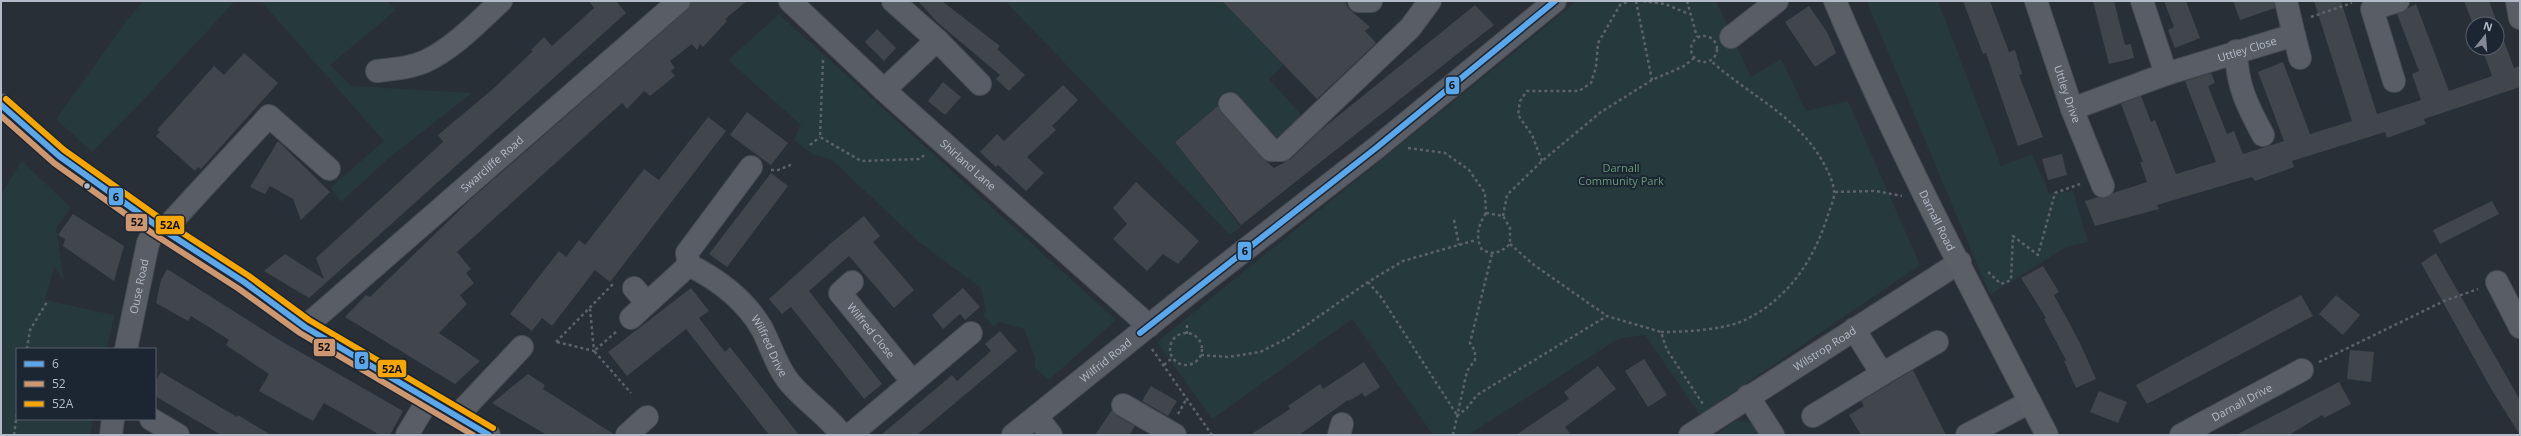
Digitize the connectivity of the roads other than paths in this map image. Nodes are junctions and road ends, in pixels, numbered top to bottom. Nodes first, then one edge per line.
1 (501, 1) edge
2 (679, 1) edge
3 (790, 1) edge
4 (893, 1) edge
5 (1359, 1) edge
6 (1371, 1) edge
7 (1430, 1) edge
8 (1555, 1) edge
9 (1778, 1) edge
10 (1835, 1) edge
11 (2036, 1) edge
12 (2142, 1) edge
13 (2286, 1) edge
14 (2398, 1) edge
15 (2517, 1) edge
16 (2365, 5) edge
17 (2520, 18) edge
18 (2292, 30) junction
19 (1731, 37) dead end
20 (936, 40) junction
21 (2236, 51) junction
22 (2300, 58) dead end
23 (378, 71) dead end
24 (2166, 74) junction
25 (2394, 81) dead end
26 (980, 84) dead end
27 (884, 90) junction
28 (1230, 104) dead end
29 (1, 105) edge
30 (2072, 109) junction
31 (2263, 135) dead end
32 (751, 167) dead end
33 (329, 169) dead end
34 (2101, 181) road end
35 (161, 228) junction
36 (1960, 262) junction
37 (689, 265) junction
38 (852, 282) dead end
39 (2497, 282) road end
40 (632, 318) road end
41 (305, 327) junction
42 (2520, 327) edge
43 (1144, 329) junction
44 (1854, 330) junction
45 (971, 333) dead end
46 (1937, 342) dead end
47 (522, 347) dead end
48 (126, 348) edge
49 (2302, 370) road end
50 (1882, 374) junction
51 (912, 381) junction
52 (1748, 396) junction
53 (428, 400) junction
54 (2030, 402) junction
55 (1123, 405) dead end
56 (457, 416) junction
57 (1813, 416) dead end
58 (647, 417) dead end
59 (1036, 417) junction
60 (114, 420) edge
61 (153, 420) edge
62 (1148, 429) edge
63 (111, 435) edge
64 (178, 435) edge
65 (407, 435) edge
66 (489, 435) edge
67 (627, 435) edge
68 (842, 435) edge
69 (850, 435) edge
70 (1013, 435) edge
71 (1051, 435) edge
72 (1175, 435) edge
73 (1690, 435) edge
74 (1773, 435) edge
75 (1967, 435) edge
76 (2047, 435) edge
77 (2181, 435) edge

1 - 23 street
2 - 41 street, Swarcliffe Road
3 - 27 street, Shirland Lane
4 - 20 street
5 - 6 street
7 - 28 street
8 - 43 street, Wilfrid Road
9 - 19 street
10 - 36 main road, Darnall Road
11 - 30 street, Uttley Drive
12 - 24 street
13 - 18 street
14 - 16 street
15 - 17 street
16 - 25 street
18 - 21 street, Uttley Close
18 - 22 street
20 - 26 street
20 - 27 street
21 - 24 street, Uttley Close
21 - 31 street
24 - 30 street, Uttley Close
27 - 43 street, Shirland Lane
29 - 35 main road
30 - 34 street, Uttley Drive
32 - 37 street
33 - 35 street, Ouse Road
35 - 41 main road
35 - 48 street, Ouse Road
36 - 44 street, Wilstrop Road
36 - 54 main road, Darnall Road
37 - 40 street
37 - 68 street, Wilfred Drive
38 - 51 street, Wilfred Close
39 - 42 street
41 - 53 main road
43 - 59 street, Wilfrid Road
44 - 50 street
44 - 52 street, Wilstrop Road
45 - 51 street
46 - 50 street
47 - 56 street
49 - 77 street, Darnall Drive
50 - 57 street
51 - 69 street
52 - 73 street, Wilstrop Road
52 - 74 street
53 - 56 main road
53 - 65 street
54 - 75 street
54 - 76 main road, Darnall Road
55 - 62 street
56 - 66 main road
58 - 67 street
59 - 70 street, Wilfrid Road
59 - 71 street
60 - 63 street
61 - 64 street
62 - 72 street

